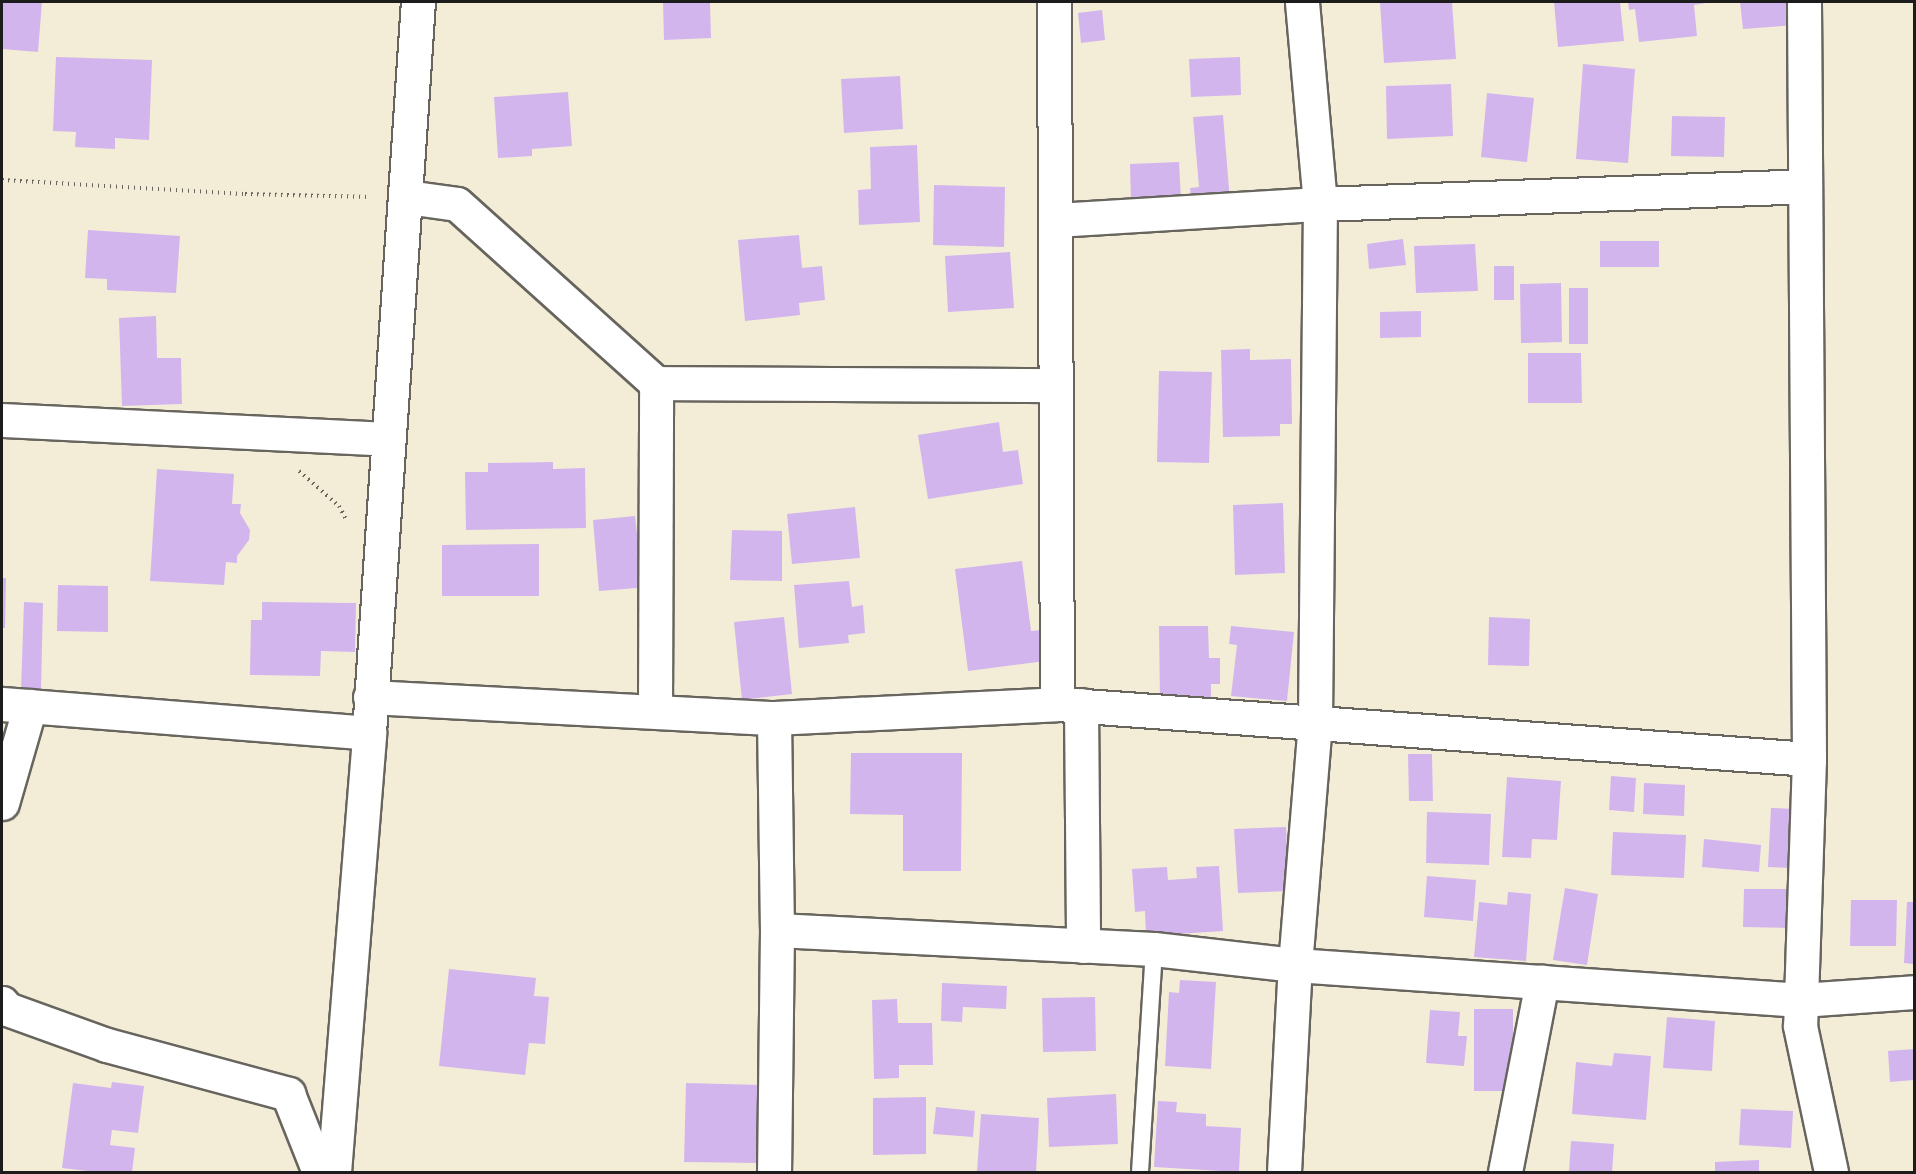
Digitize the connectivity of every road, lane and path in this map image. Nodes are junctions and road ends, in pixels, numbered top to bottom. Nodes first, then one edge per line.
1 (418, 2) edge
2 (1054, 2) edge
3 (1302, 2) edge
4 (1804, 2) edge
5 (2, 180) edge
6 (1805, 186) junction
7 (407, 197) junction
8 (1320, 204) junction
9 (1056, 220) junction
10 (656, 383) junction
11 (1056, 385) junction
12 (2, 420) edge
13 (387, 439) junction
14 (297, 470) dead end
15 (350, 526) dead end
16 (370, 697) junction
17 (16, 705) edge
18 (1069, 705) junction
19 (655, 711) junction
20 (774, 718) junction
21 (1315, 722) junction
22 (369, 733) junction
23 (1809, 759) junction
24 (2, 803) edge
25 (777, 930) junction
26 (1083, 946) junction
27 (1154, 949) junction
28 (1295, 965) junction
29 (1542, 982) junction
30 (1914, 992) edge
31 (1801, 1000) junction
32 (2, 1003) edge
33 (319, 1173) edge
34 (334, 1173) edge
35 (774, 1173) edge
36 (1140, 1173) edge
37 (1284, 1173) edge
38 (1505, 1173) edge
39 (1831, 1173) edge

1 - 7 street
2 - 9 street
3 - 8 street
4 - 6 street
5 - 7 path
6 - 8 street
6 - 23 street
7 - 10 street
7 - 13 street
8 - 9 street
8 - 21 street
9 - 11 street
10 - 11 street
10 - 19 street
11 - 18 street
12 - 13 street
13 - 16 street
14 - 15 path
16 - 19 street
16 - 22 street
17 - 22 street
17 - 24 street
18 - 20 street
18 - 21 street
18 - 26 street
19 - 20 street
20 - 25 street
21 - 23 street
21 - 28 street
22 - 34 street
23 - 31 street
25 - 26 street
25 - 35 street
26 - 27 street
27 - 28 street
27 - 36 lane
28 - 29 street
28 - 37 street
29 - 31 street
29 - 38 street
30 - 31 street
31 - 39 street
32 - 33 street

